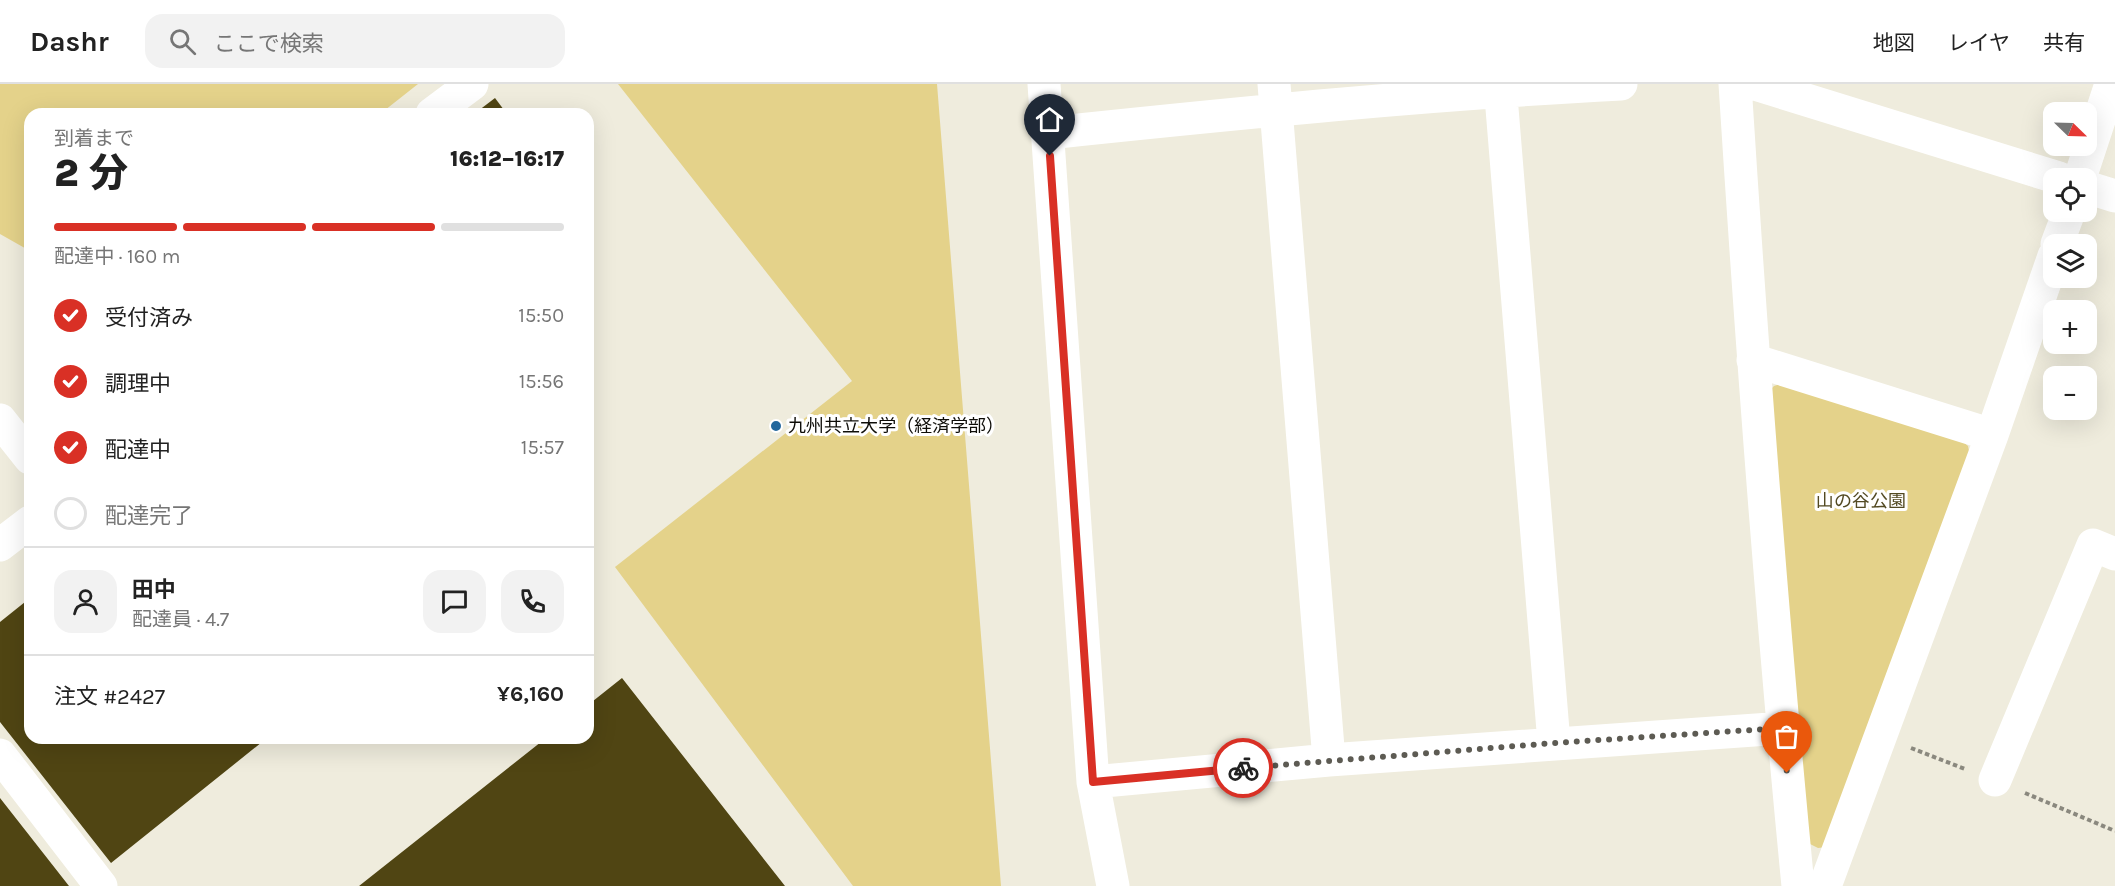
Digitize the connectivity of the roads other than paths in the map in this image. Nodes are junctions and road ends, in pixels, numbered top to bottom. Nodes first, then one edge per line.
1 (472, 84) edge
2 (1044, 84) edge
3 (1621, 84) edge
4 (1735, 84) edge
5 (1755, 84) edge
6 (2111, 84) edge
7 (1500, 87) edge
8 (1275, 97) edge
9 (440, 108) edge
10 (1049, 133) junction
11 (2083, 168) edge
12 (2043, 173) edge
13 (2097, 190) edge
14 (2115, 196) edge
15 (2043, 288) edge
16 (1753, 360) junction
17 (0, 420) edge
18 (1992, 435) junction
19 (24, 450) edge
20 (24, 527) edge
21 (0, 545) edge
22 (2115, 554) edge
23 (1782, 728) junction
24 (1554, 743) junction
25 (0, 756) edge
26 (1329, 760) junction
27 (1995, 780) dead end
28 (1093, 782) junction
29 (101, 886) edge
30 (1113, 886) edge
31 (1798, 886) edge
32 (1825, 886) edge

1 - 9 street
2 - 10 street
3 - 7 street
4 - 16 street
5 - 12 street
6 - 11 street
7 - 8 street
7 - 24 street
8 - 10 street
8 - 26 street
10 - 28 street
13 - 14 street
15 - 18 street
16 - 18 street
16 - 23 street
17 - 19 street
18 - 32 street
20 - 21 street
22 - 27 street
23 - 24 street
23 - 31 street
24 - 26 street
25 - 29 street
26 - 28 street
28 - 30 street

